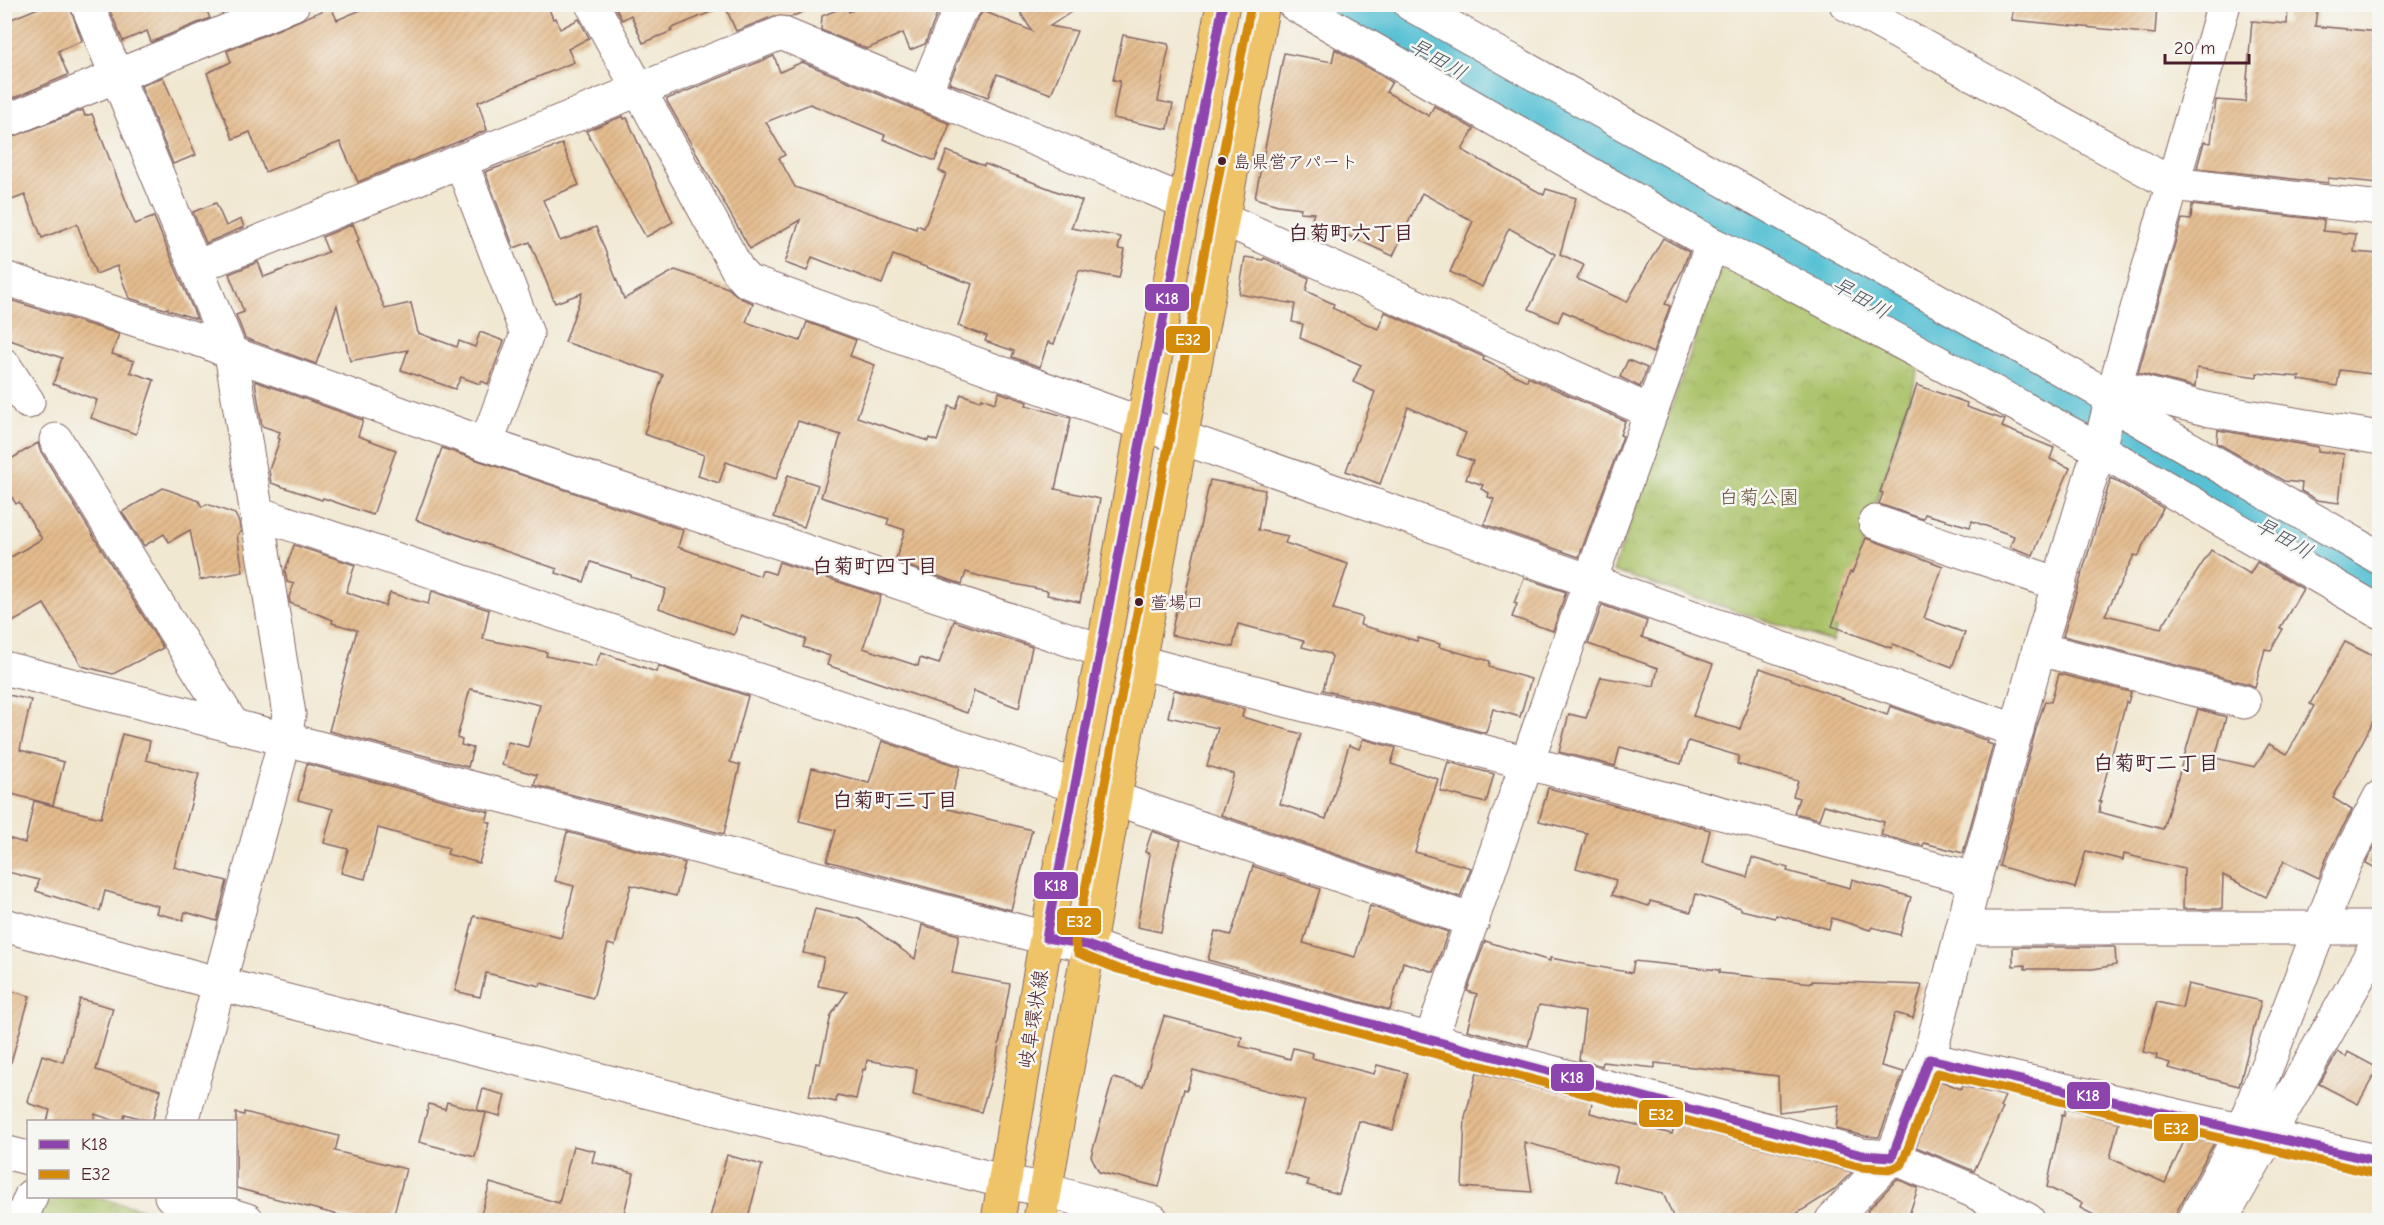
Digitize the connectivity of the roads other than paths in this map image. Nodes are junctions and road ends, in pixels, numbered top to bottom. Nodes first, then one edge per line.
1 (87, 4) edge
2 (292, 4) edge
3 (592, 4) edge
4 (966, 4) edge
5 (1222, 4) edge
6 (1263, 4) edge
7 (1294, 4) edge
8 (1410, 4) edge
9 (1846, 4) edge
10 (2223, 4) edge
11 (117, 76) junction
12 (640, 91) junction
13 (925, 92) junction
14 (4, 122) edge
15 (461, 162) junction
16 (2172, 184) junction
17 (1185, 202) junction
18 (2379, 208) edge
19 (1224, 219) junction
20 (1712, 244) junction
21 (196, 267) junction
22 (4, 278) edge
23 (231, 353) junction
24 (4, 365) edge
25 (28, 402) dead end
26 (1651, 412) junction
27 (2107, 418) junction
28 (1143, 422) junction
29 (1181, 435) junction
30 (2379, 438) edge
31 (56, 440) dead end
32 (486, 444) junction
33 (257, 513) junction
34 (1875, 522) dead end
35 (2379, 558) edge
36 (1590, 580) junction
37 (2059, 584) junction
38 (2379, 612) edge
39 (2039, 649) junction
40 (1103, 651) junction
41 (1139, 662) junction
42 (4, 668) edge
43 (2244, 702) dead end
44 (234, 727) junction
45 (2017, 731) junction
46 (285, 739) junction
47 (1526, 762) junction
48 (1076, 786) junction
49 (2379, 797) edge
50 (1116, 799) junction
51 (1975, 879) junction
52 (1473, 921) junction
53 (4, 925) edge
54 (2322, 927) junction
55 (1963, 928) junction
56 (2379, 928) edge
57 (1046, 938) junction
58 (2379, 939) edge
59 (1087, 945) junction
60 (220, 984) junction
61 (2298, 988) junction
62 (2366, 988) edge
63 (1431, 1039) junction
64 (1929, 1059) junction
65 (183, 1120) edge
66 (2255, 1134) junction
67 (4, 1152) edge
68 (1892, 1156) junction
69 (27, 1158) edge
70 (2379, 1162) edge
71 (1006, 1182) junction
72 (31, 1198) edge
73 (174, 1198) edge
74 (1043, 1205) edge
75 (21, 1221) edge
76 (247, 1221) edge
77 (998, 1221) edge
78 (1152, 1221) edge
79 (1832, 1221) edge
80 (2028, 1221) edge
81 (2194, 1221) edge
82 (2221, 1221) edge

1 - 11 street
2 - 11 street
3 - 12 street
4 - 13 street
5 - 17 main road, 岐阜環状線
6 - 19 main road, 岐阜環状線
7 - 20 street
8 - 27 street
9 - 16 street
10 - 16 street
11 - 14 street
11 - 21 street
12 - 13 street
12 - 15 street
12 - 28 street
13 - 17 street
15 - 21 street
15 - 32 street
16 - 18 street
16 - 27 street
17 - 28 main road, 岐阜環状線
19 - 26 street
19 - 29 main road, 岐阜環状線
20 - 26 street
20 - 27 street
21 - 23 street
22 - 23 street
23 - 32 street
23 - 33 street
24 - 25 street
26 - 36 street
27 - 30 street
27 - 35 street
27 - 37 street
27 - 38 street
28 - 29 street
28 - 40 main road, 岐阜環状線
29 - 36 street
29 - 41 main road, 岐阜環状線
31 - 44 street
32 - 40 street
33 - 46 street
33 - 48 street
34 - 37 street
36 - 45 street
36 - 47 street
37 - 39 street
39 - 43 street
39 - 45 street
40 - 48 main road, 岐阜環状線
41 - 47 street
41 - 50 main road, 岐阜環状線
42 - 44 street
44 - 46 street
45 - 51 street
46 - 57 street
46 - 60 street
47 - 51 street
47 - 52 street
48 - 57 main road, 岐阜環状線
49 - 54 street
50 - 52 street
50 - 59 main road, 岐阜環状線
51 - 55 street
52 - 63 street
53 - 60 street
54 - 55 street
54 - 56 street
54 - 61 street
55 - 64 street
57 - 59 street
57 - 71 main road, 岐阜環状線
58 - 62 street
59 - 63 street
59 - 74 main road, 岐阜環状線
60 - 65 street
60 - 71 street
61 - 62 street
61 - 66 street
62 - 66 street
63 - 68 street
64 - 66 street
64 - 68 street
66 - 70 street
66 - 81 street
66 - 82 street
67 - 69 street
68 - 79 street
68 - 80 street
71 - 74 street
71 - 77 main road, 岐阜環状線
72 - 75 street
73 - 76 street
74 - 78 street

